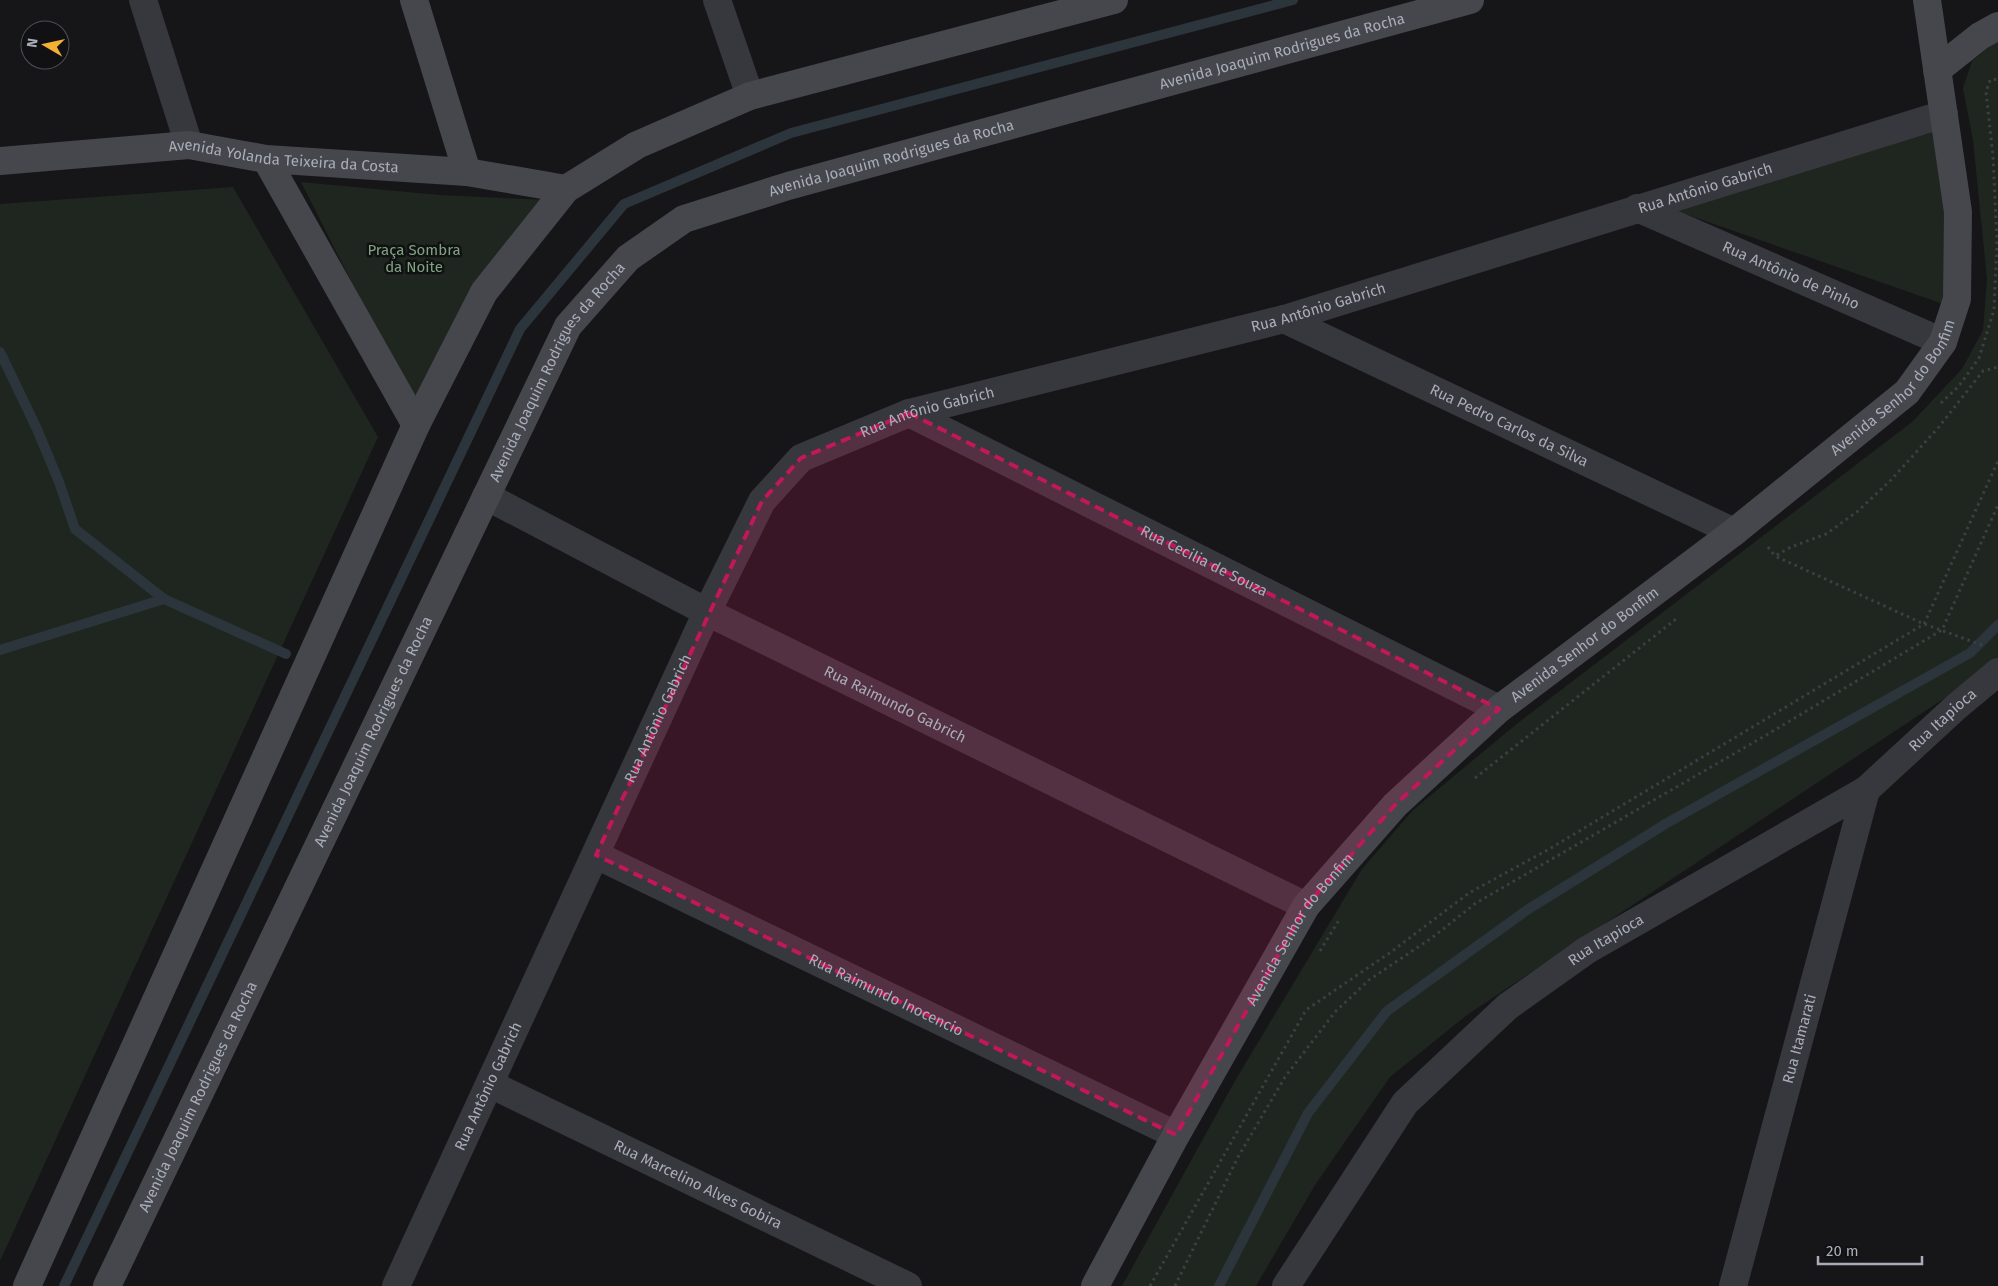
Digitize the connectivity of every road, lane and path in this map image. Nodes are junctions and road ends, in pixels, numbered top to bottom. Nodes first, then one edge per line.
1 (143, 0) edge
2 (414, 0) edge
3 (717, 0) edge
4 (1114, 0) edge
5 (1470, 0) edge
6 (1927, 0) edge
7 (1998, 26) edge
8 (1937, 70) junction
9 (1998, 79) edge
10 (750, 96) junction
11 (1944, 114) junction
12 (188, 145) junction
13 (266, 159) junction
14 (0, 161) edge
15 (467, 172) junction
16 (566, 189) junction
17 (1637, 208) junction
18 (1284, 319) junction
19 (1943, 342) junction
20 (1998, 368) edge
21 (1939, 405) dead end
22 (909, 412) junction
23 (416, 425) junction
24 (1998, 462) edge
25 (486, 496) junction
26 (1998, 505) edge
27 (1734, 532) junction
28 (1775, 540) dead end
29 (1767, 546) junction
30 (1760, 552) dead end
31 (1774, 556) junction
32 (707, 612) junction
33 (1682, 614) dead end
34 (1924, 624) junction
35 (1942, 630) junction
36 (1972, 641) dead end
37 (1998, 672) edge
38 (1499, 710) junction
39 (1471, 781) dead end
40 (1866, 790) junction
41 (596, 855) junction
42 (1306, 906) junction
43 (1340, 917) dead end
44 (1317, 956) dead end
45 (490, 1084) junction
46 (1176, 1135) junction
47 (27, 1286) edge
48 (107, 1286) edge
49 (396, 1286) edge
50 (908, 1286) edge
51 (1095, 1286) edge
52 (1150, 1286) edge
53 (1175, 1286) edge
54 (1286, 1286) edge
55 (1733, 1286) edge

1 - 12 street
2 - 15 street
3 - 10 street
4 - 10 street
5 - 25 street, Avenida Joaquim Rodrigues da Rocha
6 - 8 street, Avenida Senhor do Bonfim
7 - 8 street
8 - 11 street, Avenida Senhor do Bonfim
9 - 21 path
10 - 16 street
11 - 17 street, Rua Antônio Gabrich
11 - 19 street, Avenida Senhor do Bonfim
12 - 13 street, Avenida Yolanda Teixeira da Costa
12 - 14 street, Avenida Yolanda Teixeira da Costa
13 - 15 street, Avenida Yolanda Teixeira da Costa
13 - 23 street
15 - 16 street, Avenida Yolanda Teixeira da Costa
16 - 23 street
17 - 18 street, Rua Antônio Gabrich
17 - 19 street, Rua Antônio de Pinho
18 - 22 street, Rua Antônio Gabrich
18 - 27 street, Rua Pedro Carlos da Silva
19 - 27 street, Avenida Senhor do Bonfim
20 - 31 path
22 - 32 street, Rua Antônio Gabrich
22 - 38 street, Rua Cecilia de Souza
23 - 47 street
24 - 34 path
25 - 32 street, Rua Raimundo Gabrich
25 - 48 street, Avenida Joaquim Rodrigues da Rocha
26 - 35 path
27 - 38 street, Avenida Senhor do Bonfim
28 - 29 path
29 - 30 path
29 - 31 path
31 - 34 path
32 - 41 street, Rua Antônio Gabrich
32 - 42 street, Rua Raimundo Gabrich
33 - 39 path
34 - 35 path
34 - 52 path
35 - 36 path
35 - 53 path
37 - 40 street, Rua Itapioca
38 - 42 street, Avenida Senhor do Bonfim
40 - 54 street, Rua Itapioca
40 - 55 street, Rua Itamarati
41 - 45 street, Rua Antônio Gabrich
41 - 46 street, Rua Raimundo Inocencio
42 - 46 street, Avenida Senhor do Bonfim
43 - 44 path
45 - 49 street, Rua Antônio Gabrich
45 - 50 street, Rua Marcelino Alves Gobira
46 - 51 street, Avenida Senhor do Bonfim

